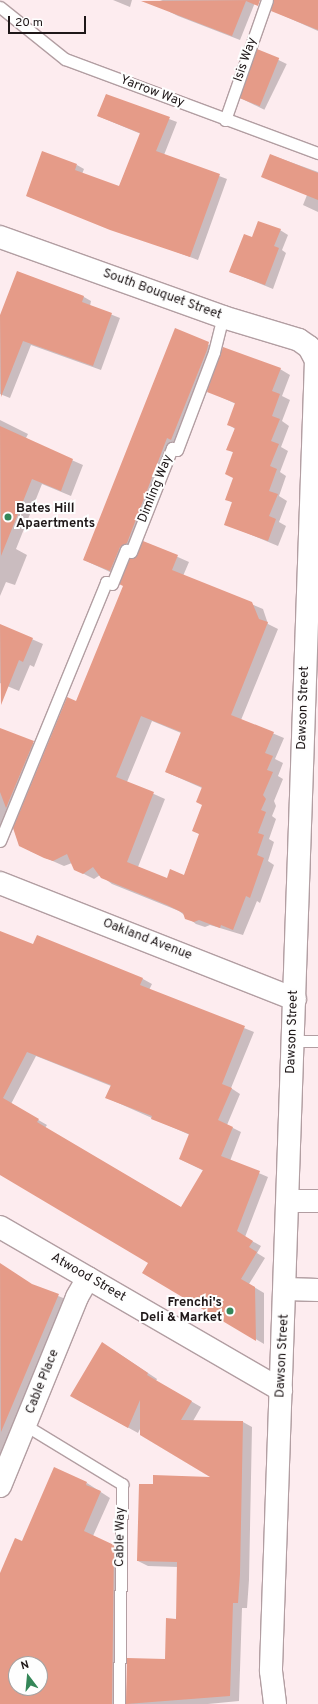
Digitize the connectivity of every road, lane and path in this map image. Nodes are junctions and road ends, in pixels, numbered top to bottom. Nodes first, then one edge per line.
1 (267, 0) edge
2 (0, 7) edge
3 (225, 120) junction
4 (318, 153) edge
5 (0, 237) edge
6 (223, 318) junction
7 (316, 360) joint
8 (0, 841) edge
9 (0, 883) edge
10 (295, 998) junction
11 (293, 1041) junction
12 (318, 1041) edge
13 (288, 1201) junction
14 (318, 1201) edge
15 (0, 1227) edge
16 (88, 1278) junction
17 (286, 1289) junction
18 (318, 1290) edge
19 (281, 1390) junction
20 (25, 1425) junction
21 (0, 1486) edge
22 (120, 1704) edge
23 (275, 1704) edge

1 - 3 lane, Isis Way
2 - 3 lane, Yarrow Way
3 - 4 lane, Yarrow Way
5 - 6 street, South Bouquet Street
6 - 7 street, South Bouquet Street
6 - 8 lane, Dimling Way
7 - 10 street, Dawson Street
9 - 10 street, Oakland Avenue
10 - 11 street, Dawson Street
11 - 12 lane
11 - 13 street, Dawson Street
13 - 14 street
13 - 17 street, Dawson Street
15 - 16 street, Atwood Street
16 - 19 street, Atwood Street
16 - 20 street, Cable Place
17 - 18 street
17 - 19 street, Dawson Street
19 - 23 street, Dawson Street
20 - 21 street, Cable Place
20 - 22 lane, Cable Way

